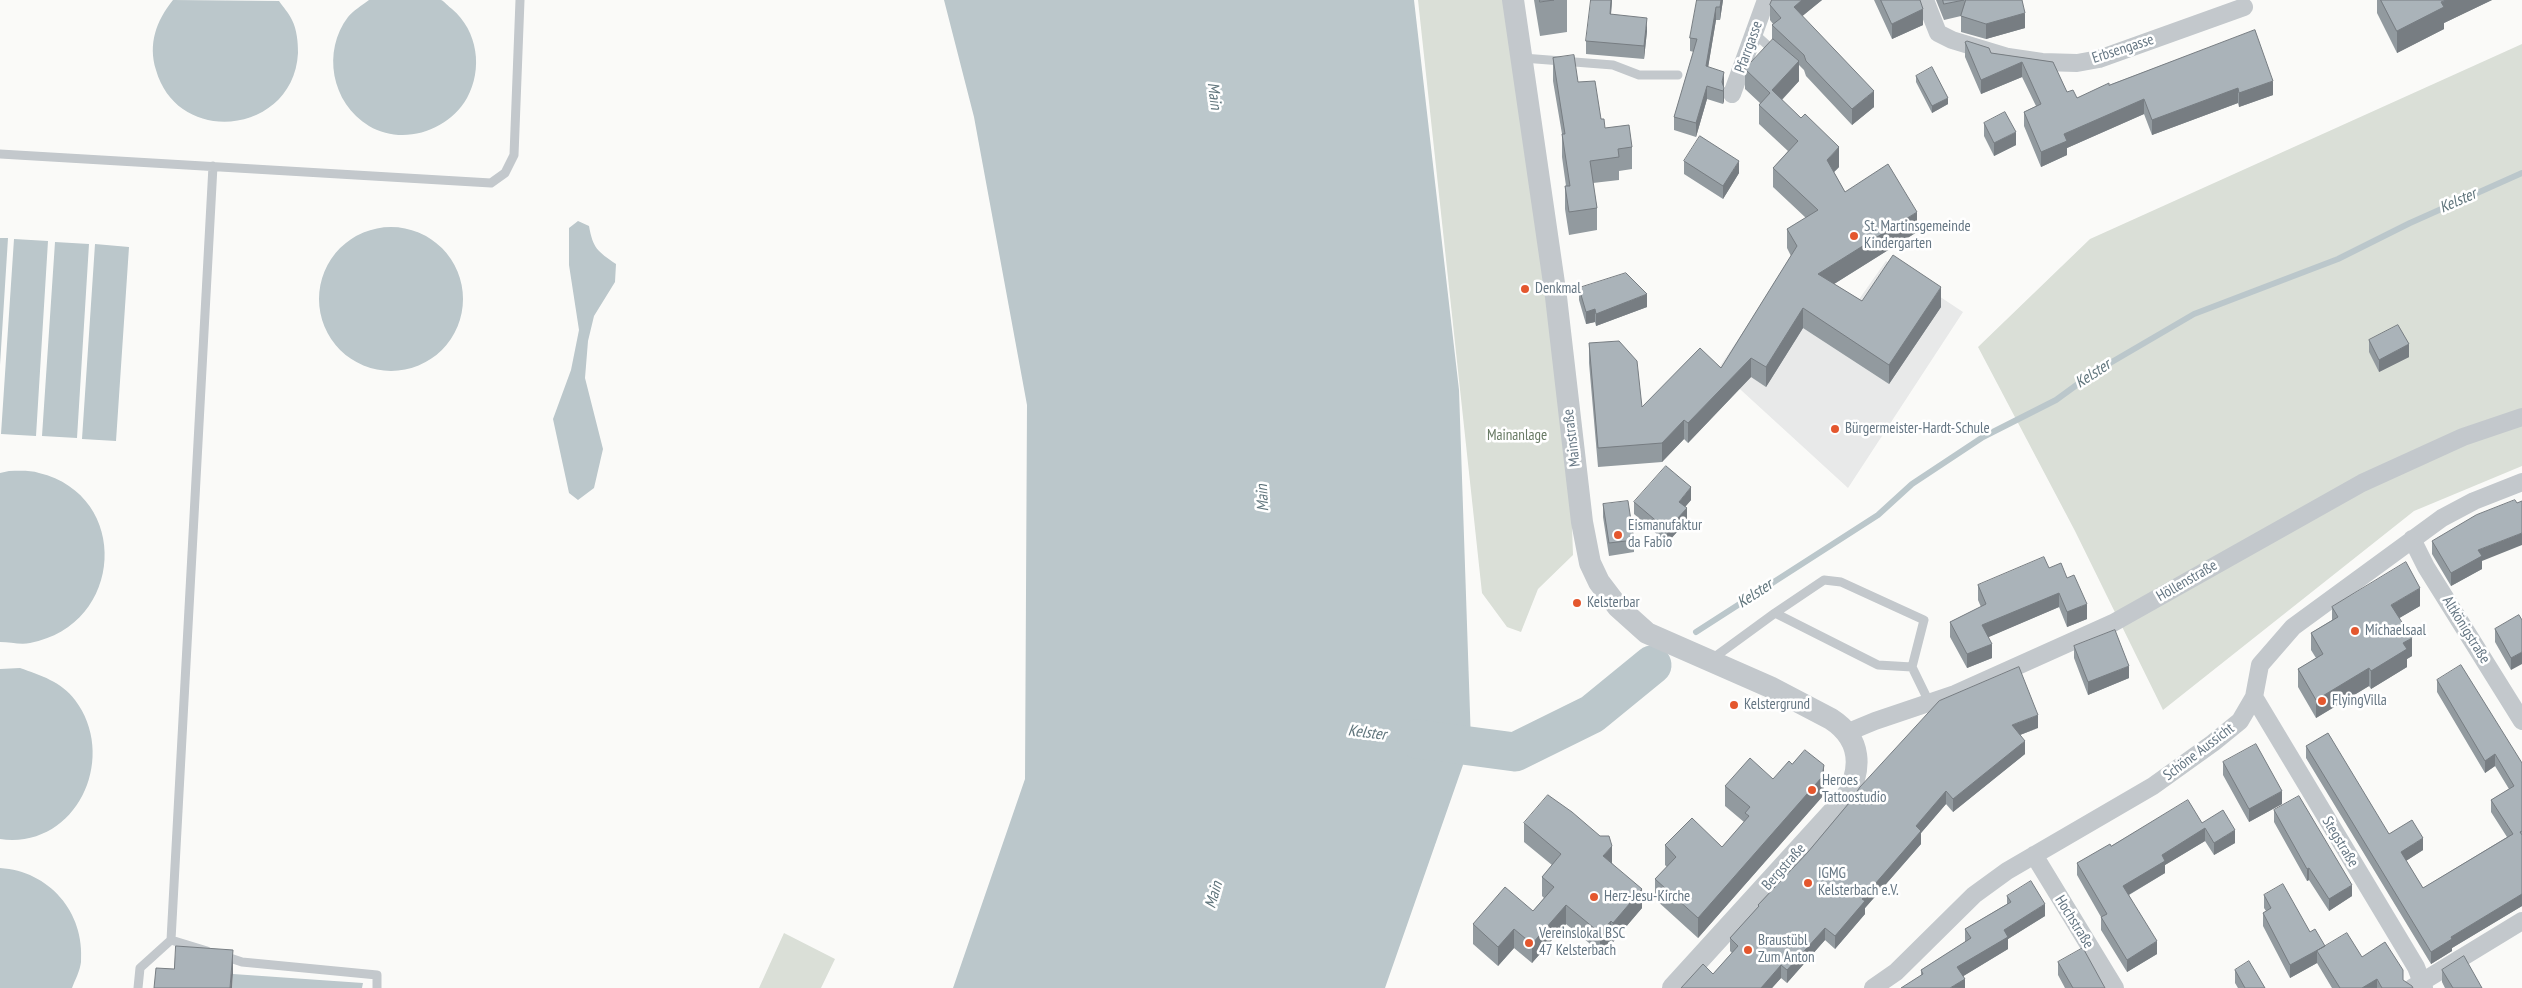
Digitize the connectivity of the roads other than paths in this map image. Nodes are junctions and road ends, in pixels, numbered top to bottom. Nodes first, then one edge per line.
1 (520, 0) edge
2 (1513, 0) edge
3 (1766, 0) edge
4 (1925, 0) edge
5 (2246, 4) edge
6 (1754, 33) junction
7 (1523, 58) junction
8 (1787, 63) edge
9 (1678, 75) dead end
10 (1732, 94) dead end
11 (0, 154) edge
12 (213, 166) junction
13 (2522, 417) edge
14 (2522, 482) edge
15 (2412, 539) junction
16 (1774, 613) junction
17 (1710, 660) junction
18 (1912, 668) junction
19 (2254, 697) junction
20 (1929, 702) junction
21 (2522, 721) edge
22 (1846, 733) junction
23 (2034, 856) junction
24 (2522, 921) edge
25 (171, 940) junction
26 (2419, 986) edge
27 (138, 988) edge
28 (377, 988) edge
29 (1673, 988) edge
30 (1873, 988) edge
31 (2115, 988) edge

1 - 12 lane
2 - 7 street, Mainstraße
3 - 6 street, Pfarrgasse
4 - 5 street, Erbsengasse
6 - 8 lane
6 - 10 street, Pfarrgasse
7 - 9 lane
7 - 17 street, Mainstraße
11 - 12 lane
12 - 25 lane
13 - 20 street, Höllenstraße
14 - 15 street, Schöne Aussicht
15 - 19 street, Schöne Aussicht
15 - 21 street, Altkönigstraße
16 - 17 lane
16 - 18 lane
16 - 18 lane
17 - 22 street, Mainstraße
18 - 20 lane
19 - 23 street, Schöne Aussicht
19 - 26 street, Stegstraße
20 - 22 street, Höllenstraße
22 - 29 street, Bergstraße
23 - 30 street, Schöne Aussicht
23 - 31 street, Hochstraße
24 - 26 street
25 - 27 lane
25 - 28 lane

